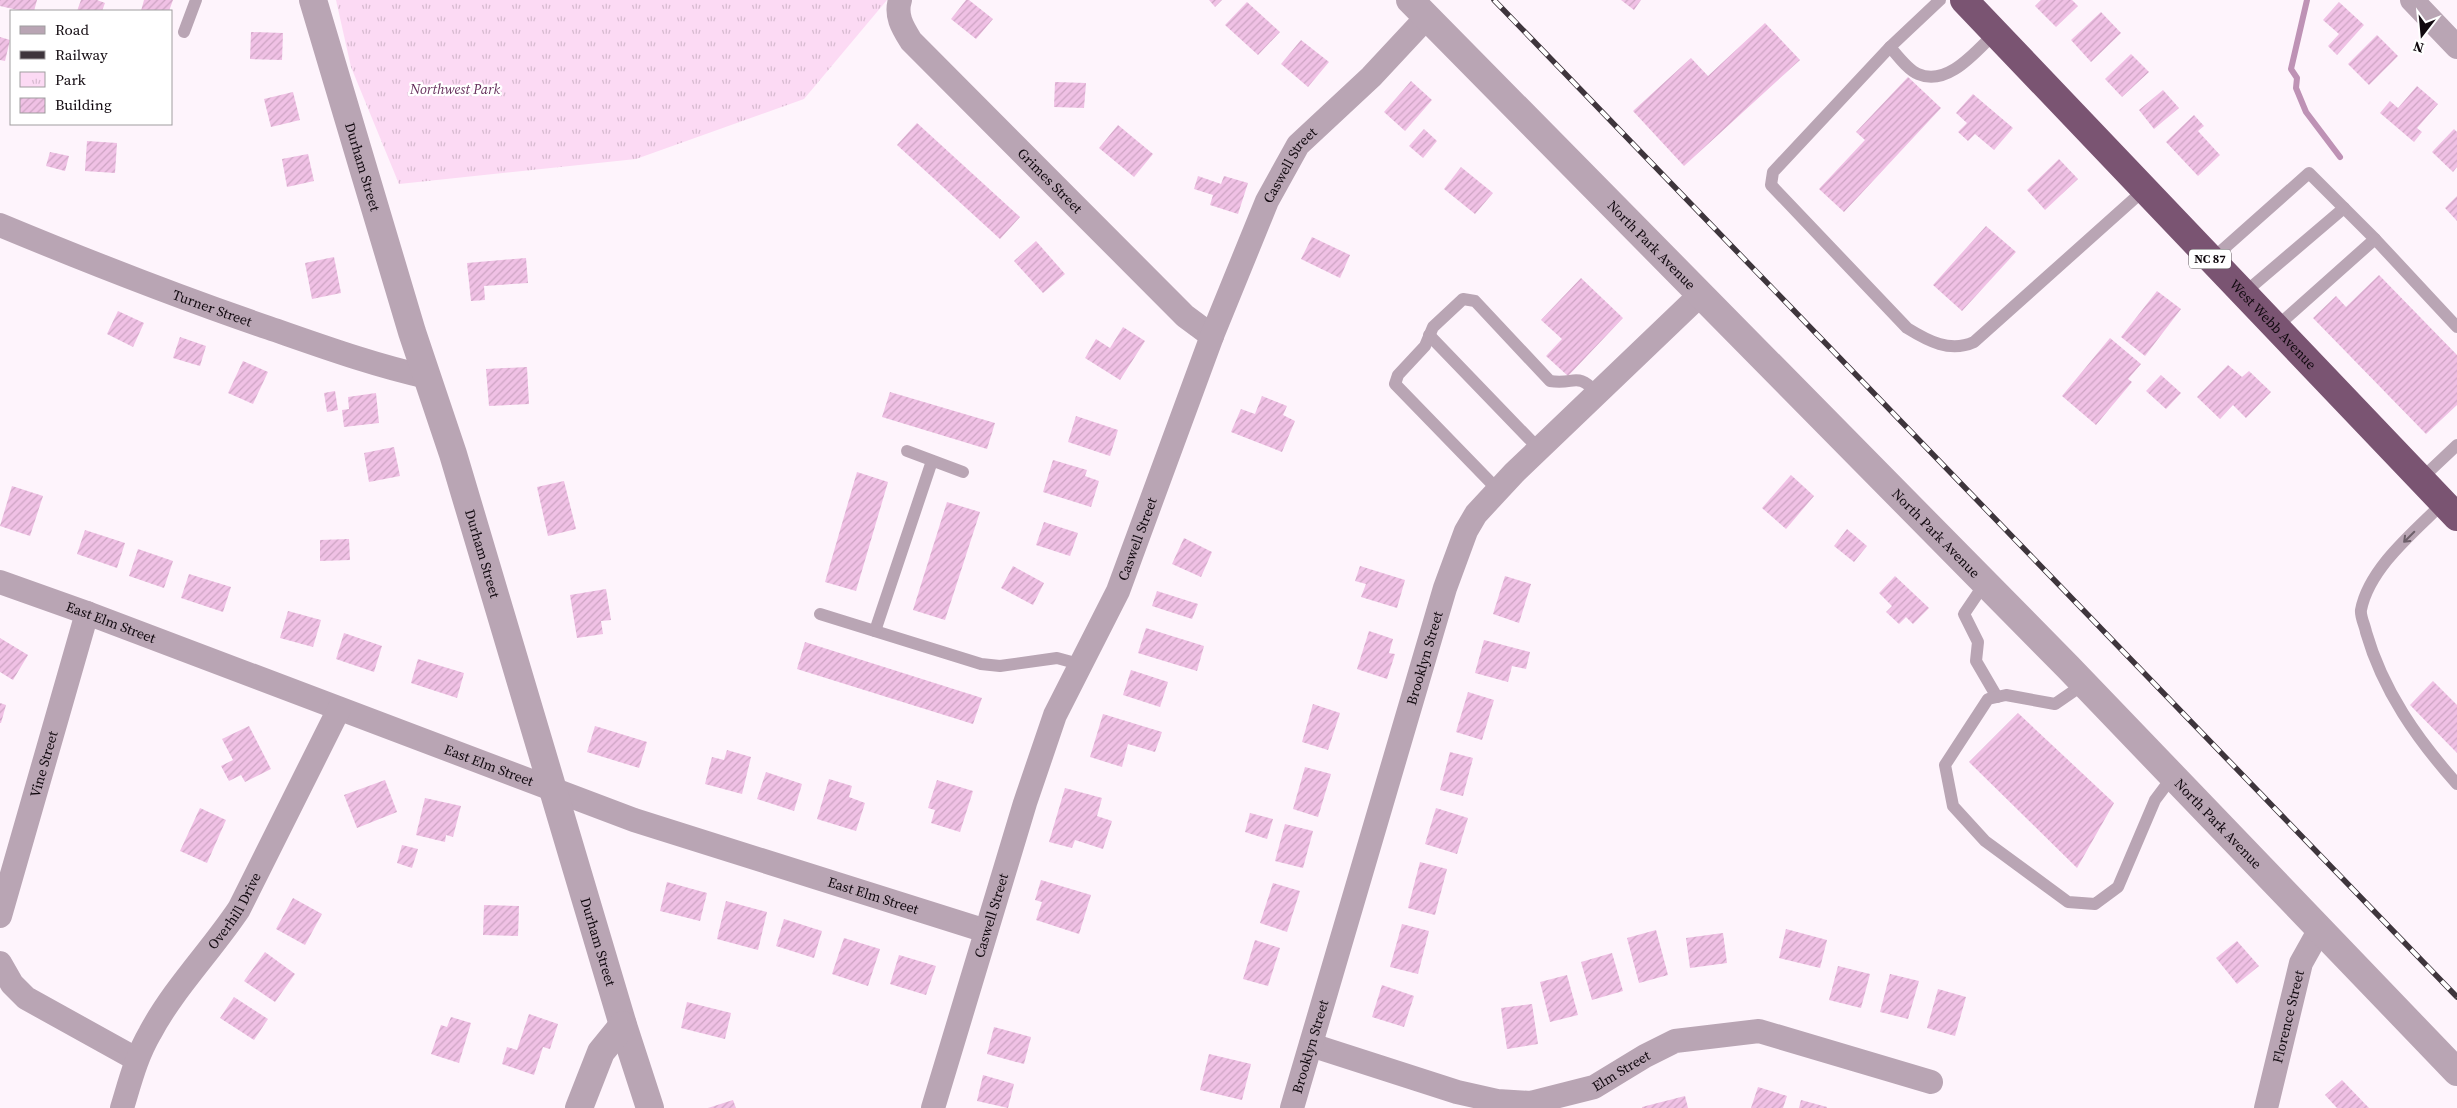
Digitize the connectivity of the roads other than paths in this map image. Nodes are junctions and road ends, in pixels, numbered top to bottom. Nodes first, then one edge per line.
1 (196, 0) edge
2 (313, 0) edge
3 (1940, 0) edge
4 (1964, 0) edge
5 (2412, 0) edge
6 (900, 9) edge
7 (1418, 9) edge
8 (184, 32) dead end
9 (1995, 33) junction
10 (1890, 47) junction
11 (2457, 47) edge
12 (2144, 190) junction
13 (2344, 208) junction
14 (0, 225) edge
15 (2375, 240) junction
16 (2211, 260) junction
17 (1701, 294) junction
18 (2243, 294) junction
19 (2457, 327) edge
20 (2275, 328) junction
21 (1429, 335) junction
22 (1212, 336) junction
23 (428, 377) junction
24 (1597, 393) junction
25 (2457, 445) edge
26 (1539, 449) junction
27 (907, 450) dead end
28 (932, 461) junction
29 (963, 472) dead end
30 (2421, 479) junction
31 (1498, 490) junction
32 (2450, 510) edge
33 (0, 582) edge
34 (1985, 583) junction
35 (87, 612) junction
36 (820, 614) dead end
37 (875, 631) junction
38 (1079, 664) junction
39 (2084, 684) junction
40 (1997, 697) junction
41 (339, 709) junction
42 (2173, 776) junction
43 (2457, 784) edge
44 (552, 789) junction
45 (0, 916) edge
46 (2320, 929) junction
47 (986, 931) junction
48 (0, 963) edge
49 (623, 1025) junction
50 (1311, 1045) junction
51 (136, 1059) junction
52 (2457, 1072) edge
53 (1930, 1082) dead end
54 (1531, 1106) edge
55 (122, 1108) edge
56 (579, 1108) edge
57 (650, 1108) edge
58 (933, 1108) edge
59 (1292, 1108) edge
60 (2266, 1108) edge

1 - 8 lane
2 - 23 street, Durham Street
3 - 10 lane
4 - 9 highway, West Webb Avenue / NC 87
5 - 11 street
6 - 22 street, Grimes Street
7 - 17 street, North Park Avenue
7 - 22 street, Caswell Street
9 - 10 lane
9 - 12 highway, West Webb Avenue / NC 87
10 - 12 lane
12 - 16 highway, West Webb Avenue / NC 87
13 - 15 lane
13 - 16 lane
13 - 18 lane
14 - 23 street, Turner Street
15 - 19 lane
15 - 20 lane
16 - 18 highway, West Webb Avenue / NC 87
17 - 24 street, Brooklyn Street
17 - 34 street, North Park Avenue
18 - 20 highway, West Webb Avenue / NC 87
20 - 30 highway, West Webb Avenue / NC 87
21 - 24 lane
21 - 26 lane
21 - 31 lane
22 - 38 street, Caswell Street
23 - 44 street, Durham Street
24 - 26 street, Brooklyn Street
25 - 30 lane
26 - 31 street, Brooklyn Street
27 - 28 lane
28 - 29 lane
28 - 37 lane
30 - 32 highway, West Webb Avenue / NC 87
31 - 50 street, Brooklyn Street
32 -> 43 lane
33 - 35 street, East Elm Street
34 - 39 street, North Park Avenue
34 - 40 lane
35 - 41 street, East Elm Street
35 - 45 street, Vine Street
36 - 37 lane
37 - 38 lane
38 - 47 street, Caswell Street
39 - 40 lane
39 - 42 street, North Park Avenue
40 - 42 lane
41 - 44 street, East Elm Street
41 - 51 street, Overhill Drive
42 - 46 street, North Park Avenue
44 - 47 street, East Elm Street
44 - 49 street, Durham Street
46 - 52 street, North Park Avenue
46 - 60 street, Florence Street
47 - 58 street, Caswell Street
48 - 51 street
49 - 56 street
49 - 57 street, Durham Street
50 - 54 street, Elm Street
50 - 59 street, Brooklyn Street
51 - 55 street, Overhill Drive
53 - 54 street, Elm Street

